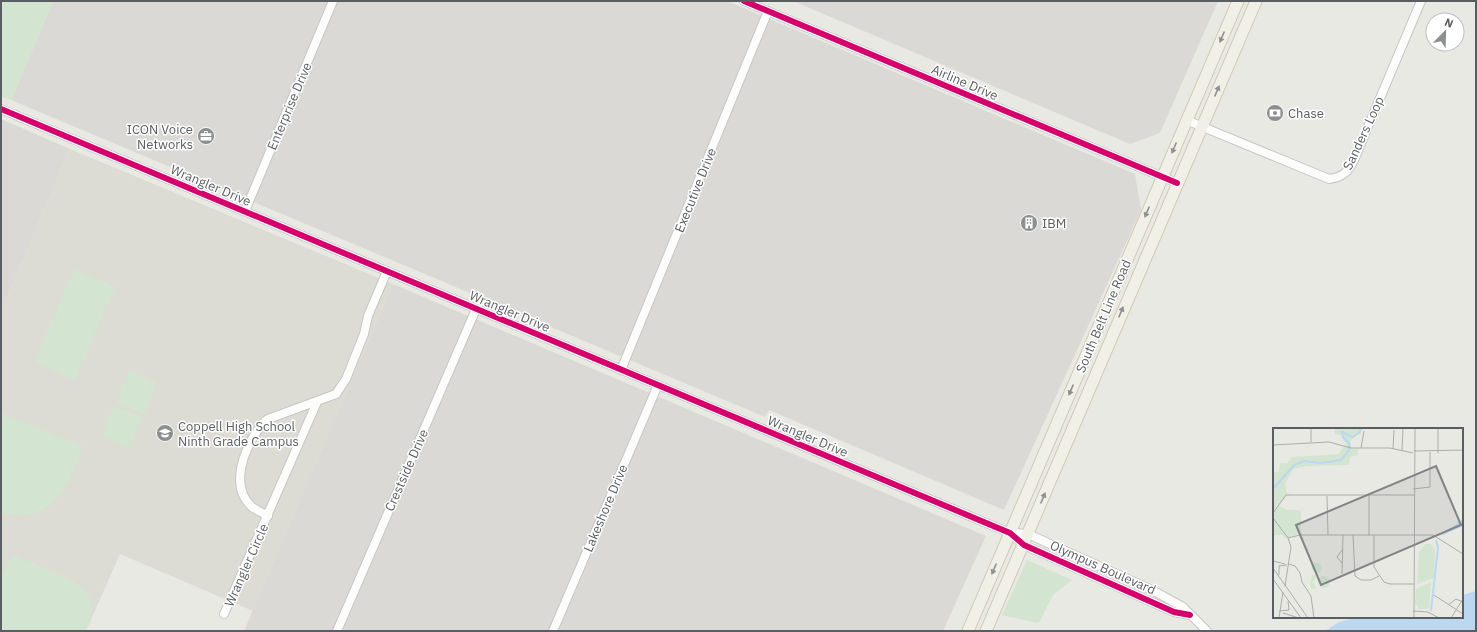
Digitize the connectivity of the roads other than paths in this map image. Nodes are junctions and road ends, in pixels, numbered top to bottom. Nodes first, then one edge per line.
1 (333, 1) edge
2 (744, 1) edge
3 (1238, 1) edge
4 (1256, 1) edge
5 (1421, 1) edge
6 (768, 11) junction
7 (1, 109) edge
8 (1186, 120) junction
9 (1202, 127) junction
10 (1162, 177) junction
11 (1177, 183) junction
12 (245, 211) junction
13 (387, 271) junction
14 (476, 309) junction
15 (1092, 341) junction
16 (1106, 348) junction
17 (621, 370) junction
18 (658, 385) junction
19 (317, 402) junction
20 (268, 516) junction
21 (1010, 533) junction
22 (1028, 534) junction
23 (1024, 545) junction
24 (1131, 580) junction
25 (1127, 590) junction
26 (224, 614) dead end
27 (1190, 615) junction
28 (337, 631) edge
29 (553, 631) edge
30 (968, 631) edge
31 (986, 631) edge
32 (1207, 631) edge

1 - 12 street, Enterprise Drive
2 - 6 street, Airline Drive
3 -> 8 main road, South Belt Line Road
9 -> 4 main road, South Belt Line Road
5 - 9 street, Sanders Loop
6 - 10 street, Airline Drive
6 - 17 street, Executive Drive
7 - 12 street, Wrangler Drive
8 - 9 street, Sanders Loop
8 -> 10 main road, South Belt Line Road
9 - 11 main road, South Belt Line Road
10 - 11 street, Airline Drive
10 -> 15 main road, South Belt Line Road
16 -> 11 main road, South Belt Line Road
12 - 13 street, Wrangler Drive
13 - 14 street, Wrangler Drive
13 - 19 street
14 - 17 street, Wrangler Drive
14 - 28 street, Crestside Drive
15 - 16 main road
15 -> 21 main road, South Belt Line Road
22 -> 16 main road, South Belt Line Road
17 - 18 street, Wrangler Drive
18 - 21 street, Wrangler Drive
18 - 29 street, Lakeshore Drive
19 - 20 street, Wrangler Circle
19 - 20 street, Wrangler Circle
20 - 26 street, Wrangler Circle
21 - 22 street, Olympus Boulevard
21 - 23 street, Olympus Boulevard
21 -> 30 main road, South Belt Line Road
22 - 23 main road, South Belt Line Road
22 - 24 street, Olympus Boulevard
23 - 25 street, Olympus Boulevard
23 - 31 main road, South Belt Line Road
24 - 25 street
24 - 27 street, Olympus Boulevard
25 - 27 street, Olympus Boulevard
27 - 32 street, Olympus Boulevard

